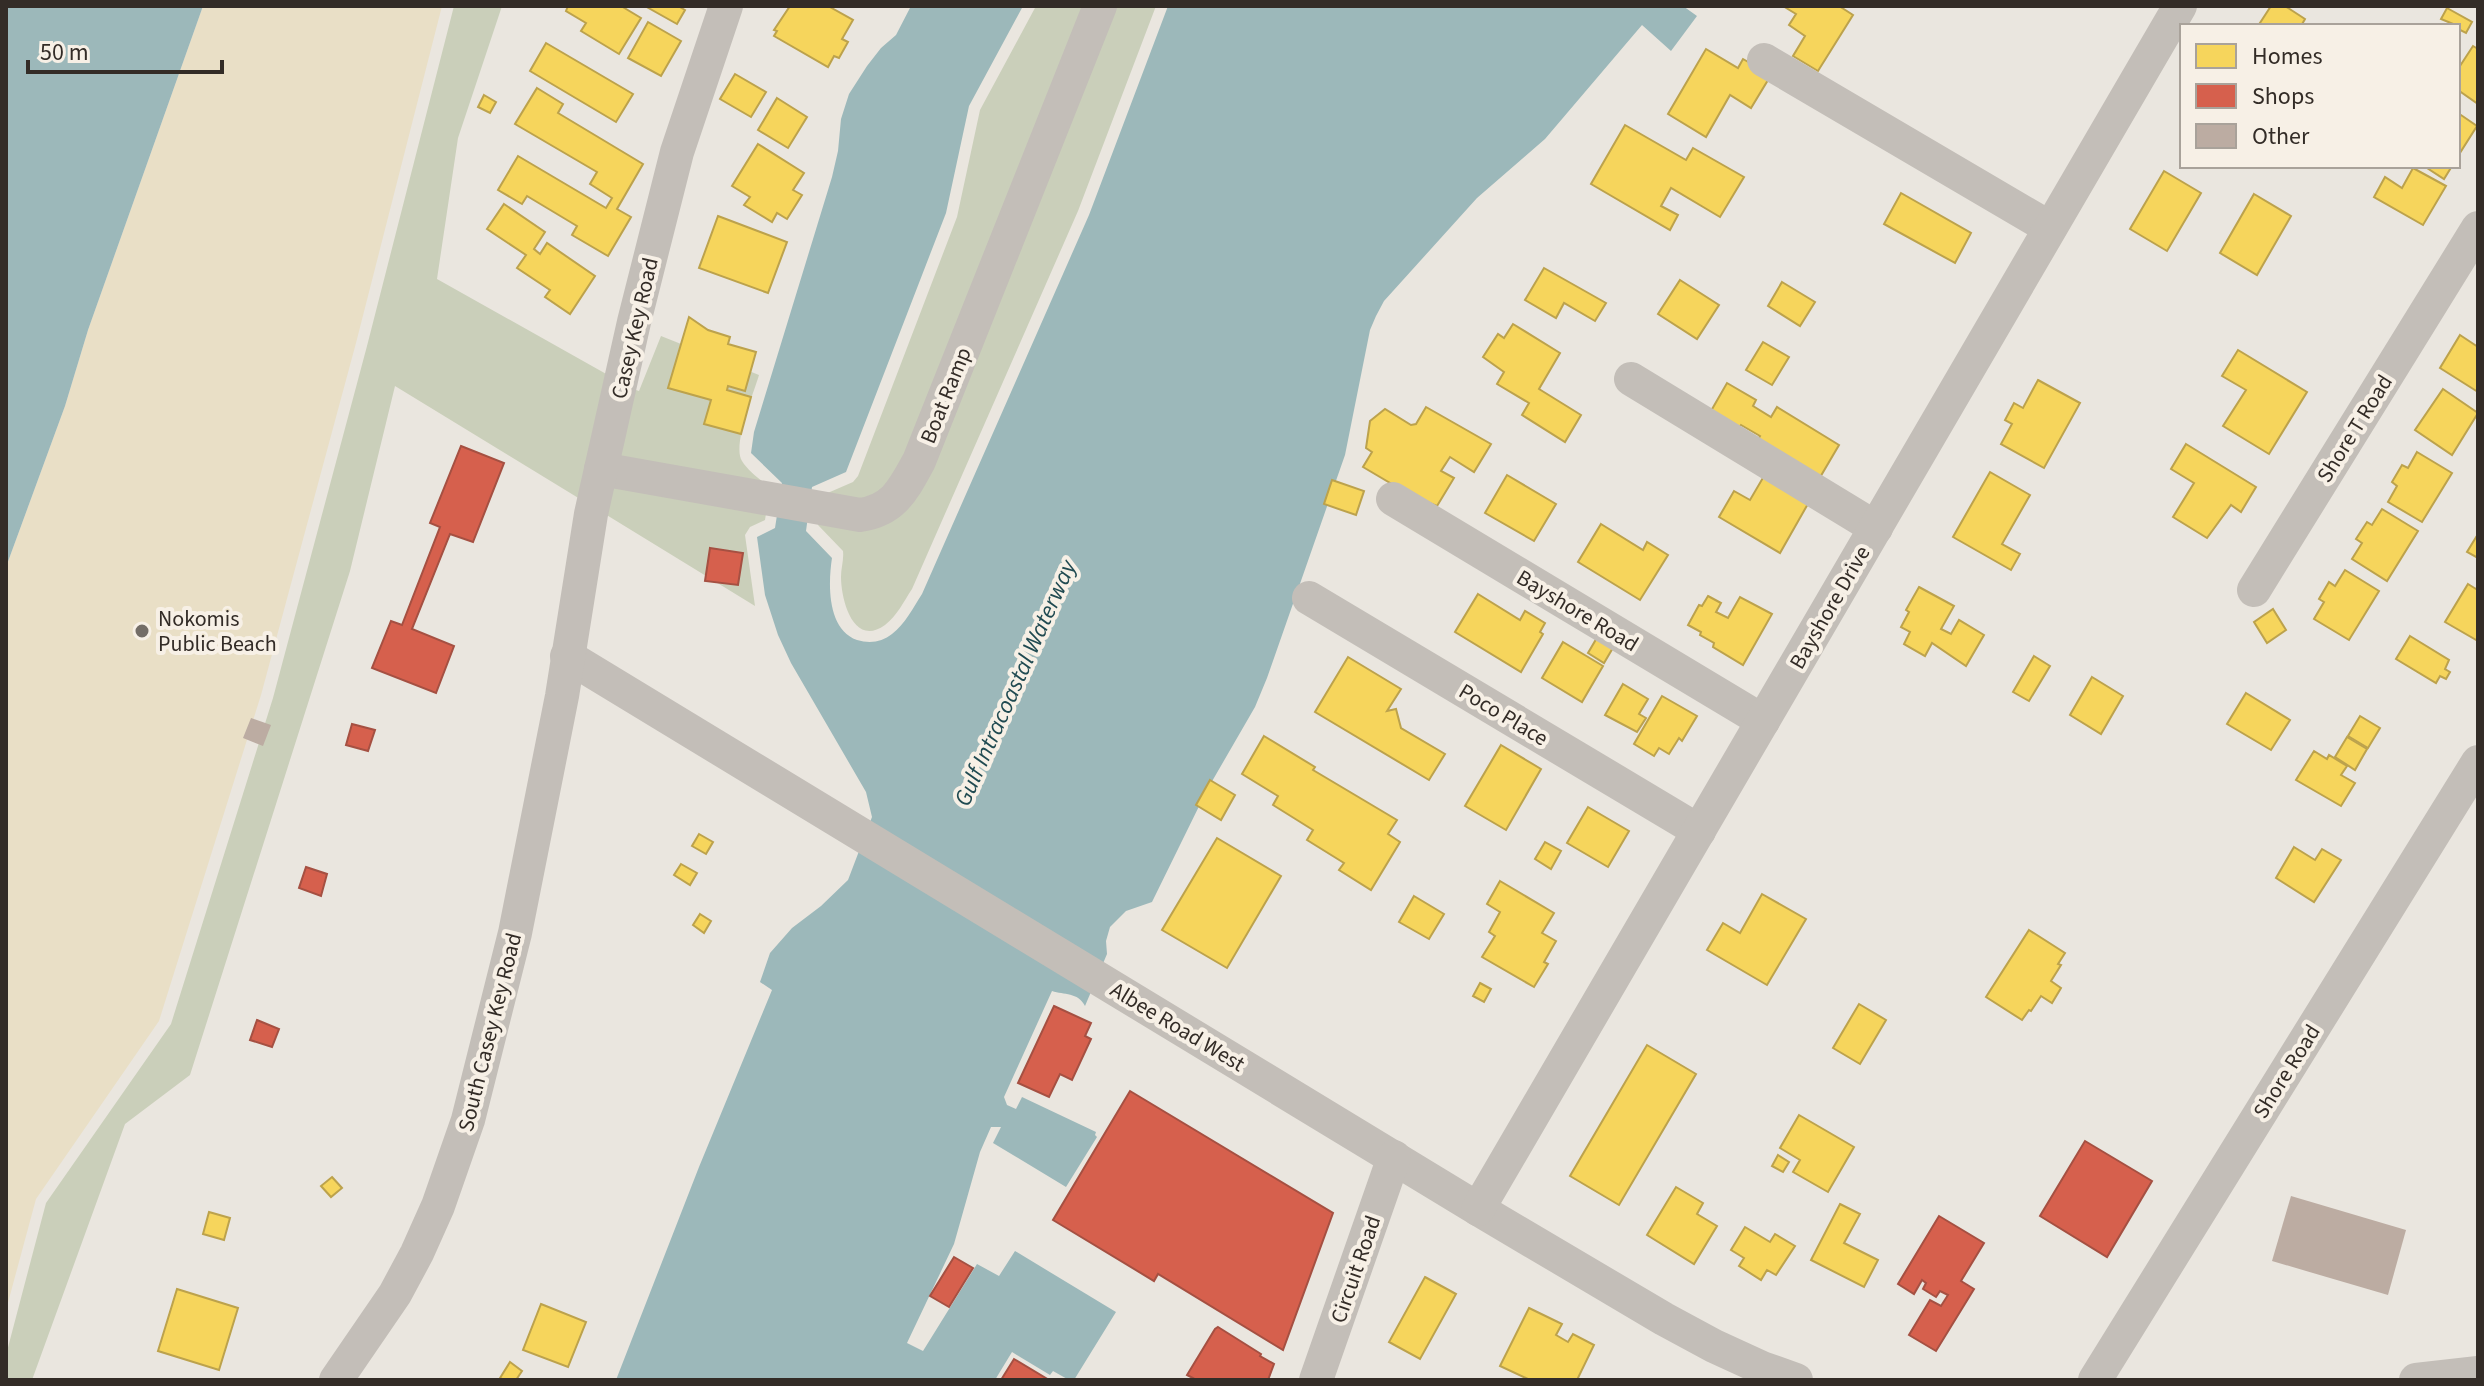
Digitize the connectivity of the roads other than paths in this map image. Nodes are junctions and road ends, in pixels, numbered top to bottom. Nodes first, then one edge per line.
1 (726, 6) edge
2 (1100, 6) edge
3 (2180, 6) edge
4 (1764, 60) dead end
5 (2050, 228) junction
6 (2478, 228) edge
7 (2466, 273) edge
8 (1631, 379) dead end
9 (601, 469) junction
10 (1393, 499) dead end
11 (1876, 528) junction
12 (2254, 590) dead end
13 (1309, 598) dead end
14 (567, 656) junction
15 (1763, 721) junction
16 (2478, 762) edge
17 (1699, 831) junction
18 (1394, 1157) junction
19 (1478, 1209) junction
20 (2478, 1373) edge
21 (336, 1380) edge
22 (1316, 1380) edge
23 (1796, 1380) edge
24 (2095, 1380) edge
25 (2416, 1380) edge

1 - 9 street, Casey Key Road
2 - 9 street, Boat Ramp
3 - 5 street, Bayshore Drive
4 - 5 street
5 - 11 street, Bayshore Drive
6 - 7 street, Shore T Road
7 - 12 street, Shore T Road
8 - 11 street
9 - 14 street, Casey Key Road
10 - 15 street, Bayshore Road
11 - 15 street, Bayshore Drive
13 - 17 street, Poco Place
14 - 18 street, Albee Road West
14 - 21 street, South Casey Key Road
15 - 17 street, Bayshore Drive
16 - 24 street, Shore Road
17 - 19 street, Bayshore Drive
18 - 19 street, Albee Road West
18 - 22 street, Circuit Road
19 - 23 street, Albee Road West
20 - 25 street

